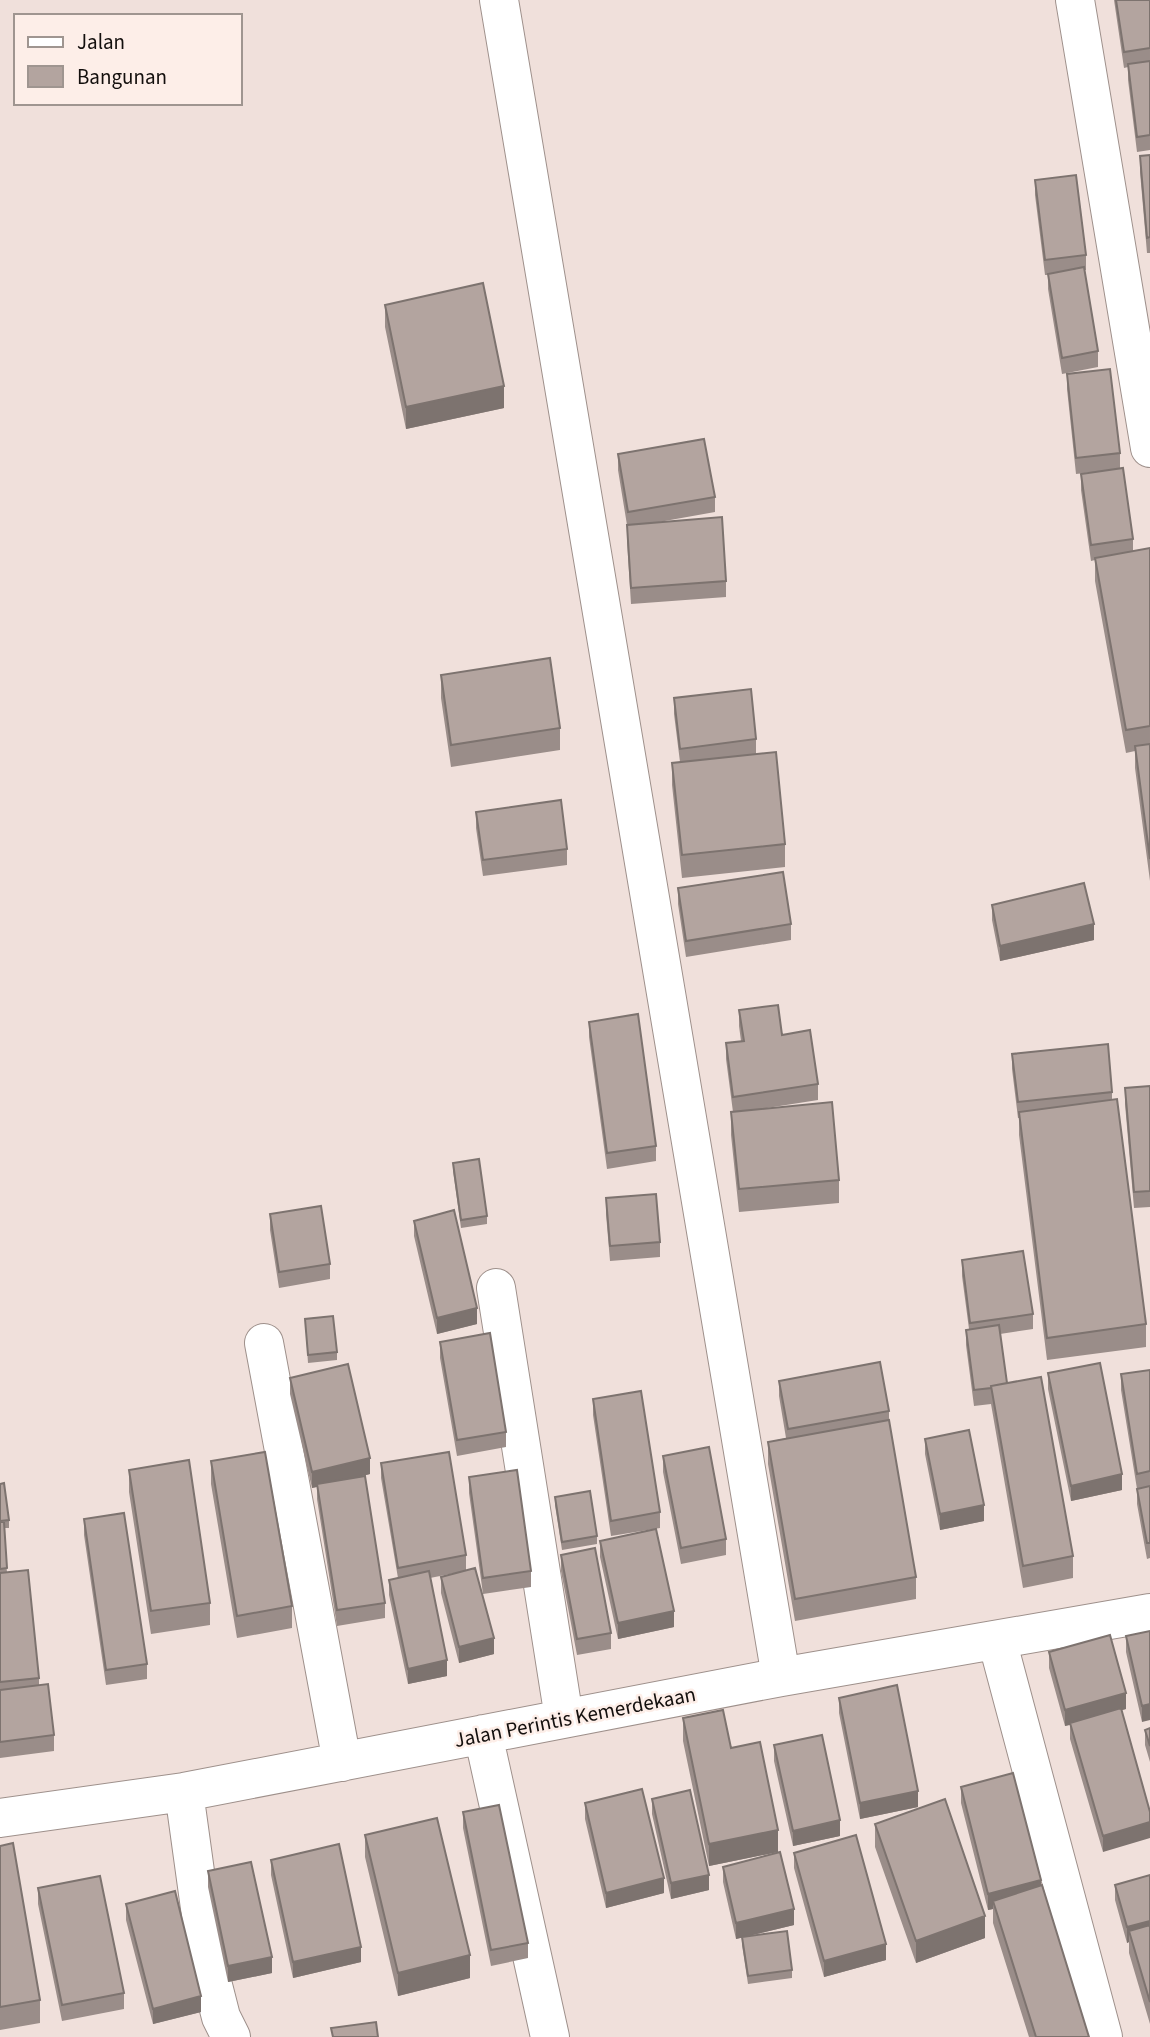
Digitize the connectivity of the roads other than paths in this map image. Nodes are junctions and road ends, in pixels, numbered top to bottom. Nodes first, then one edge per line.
1 (499, 0) edge
2 (1075, 0) edge
3 (1150, 448) edge
4 (496, 1288) dead end
5 (264, 1343) dead end
6 (1150, 1614) edge
7 (997, 1640) junction
8 (781, 1677) junction
9 (564, 1718) junction
10 (483, 1734) junction
11 (342, 1762) junction
12 (184, 1792) junction
13 (0, 1818) edge
14 (231, 2037) edge
15 (550, 2037) edge
16 (1103, 2037) edge

1 - 8 street
2 - 3 street
4 - 9 street
5 - 11 street
6 - 7 street, Jalan Perintis Kemerdekaan
7 - 8 street, Jalan Perintis Kemerdekaan
7 - 16 street
8 - 9 street, Jalan Perintis Kemerdekaan
9 - 10 street, Jalan Perintis Kemerdekaan
10 - 11 street, Jalan Perintis Kemerdekaan
10 - 15 street
11 - 12 street, Jalan Perintis Kemerdekaan
12 - 13 street, Jalan Perintis Kemerdekaan
12 - 14 street

